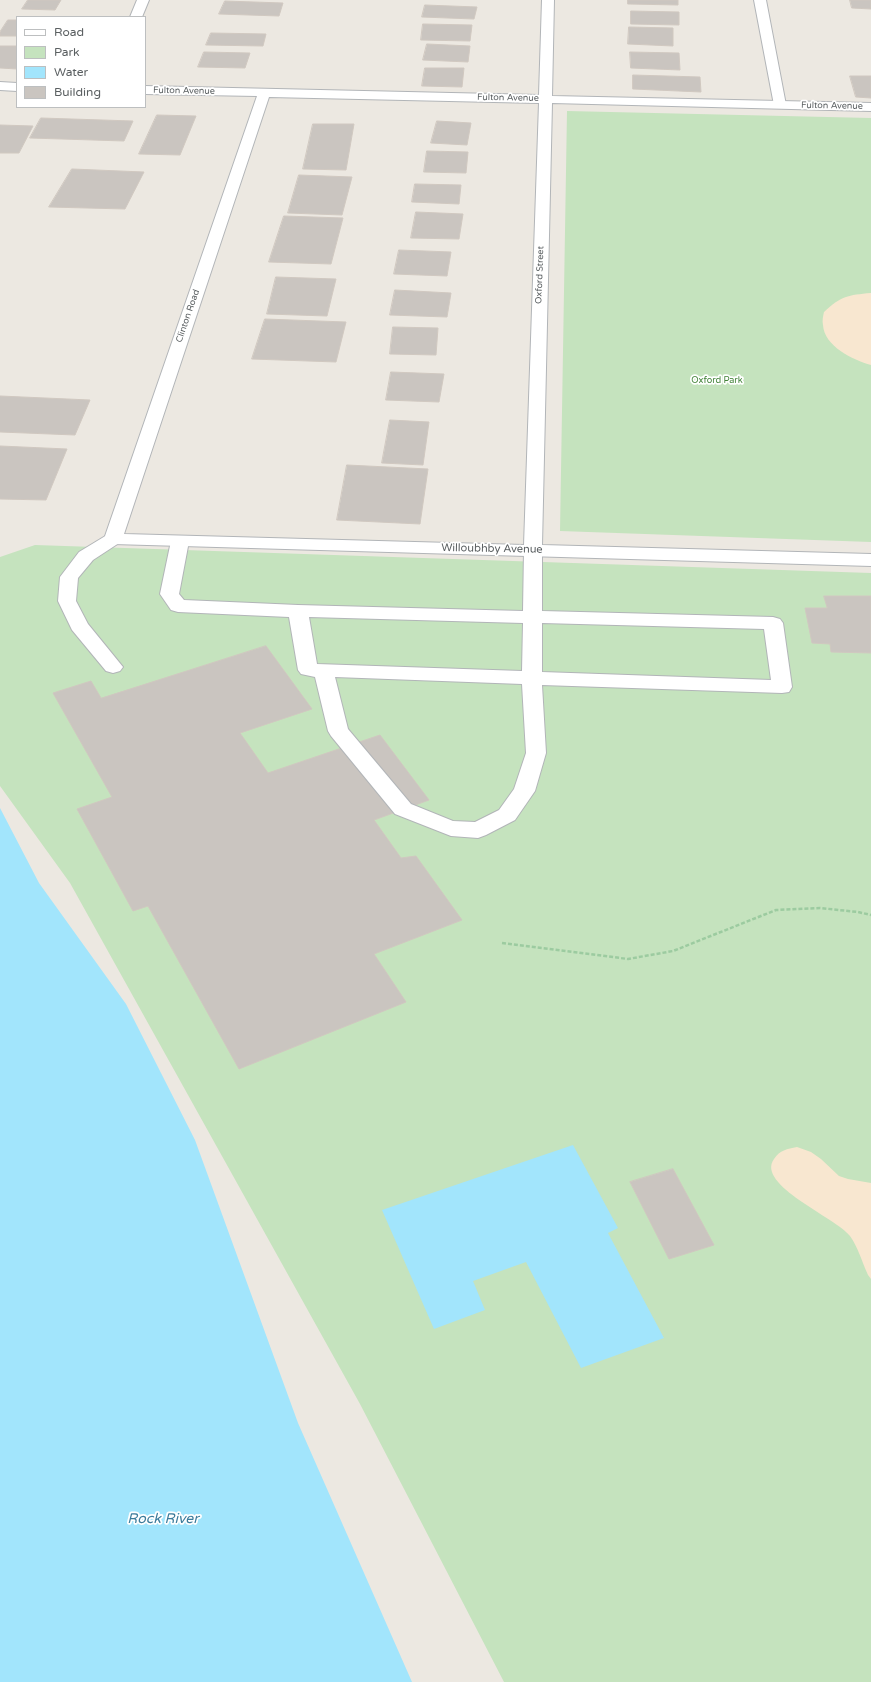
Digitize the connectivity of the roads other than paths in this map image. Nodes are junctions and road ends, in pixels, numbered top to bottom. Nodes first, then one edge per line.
1 (143, 0) edge
2 (548, 0) edge
3 (760, 0) edge
4 (136, 16) edge
5 (0, 86) edge
6 (16, 87) edge
7 (146, 90) edge
8 (264, 92) junction
9 (545, 99) junction
10 (780, 105) junction
11 (871, 107) edge
12 (113, 539) junction
13 (180, 541) junction
14 (533, 550) junction
15 (871, 560) edge
16 (298, 611) junction
17 (532, 616) junction
18 (112, 667) dead end
19 (324, 671) junction
20 (532, 678) junction

1 - 4 street
2 - 9 street, Oxford Street
3 - 10 street
5 - 6 street
7 - 8 street, Fulton Avenue
8 - 9 street, Fulton Avenue
8 - 12 street, Clinton Road
9 - 10 street, Fulton Avenue
9 - 14 street, Oxford Street
10 - 11 street, Fulton Avenue
12 - 13 street, Willoubhby Avenue
12 - 18 street
13 - 14 street, Willoubhby Avenue
13 - 16 street
14 - 15 street, Willoubhby Avenue
14 - 17 street, Oxford Street
16 - 17 street
16 - 19 street
17 - 20 street, Oxford Street
17 - 20 street
19 - 20 street
19 - 20 street, Oxford Street

